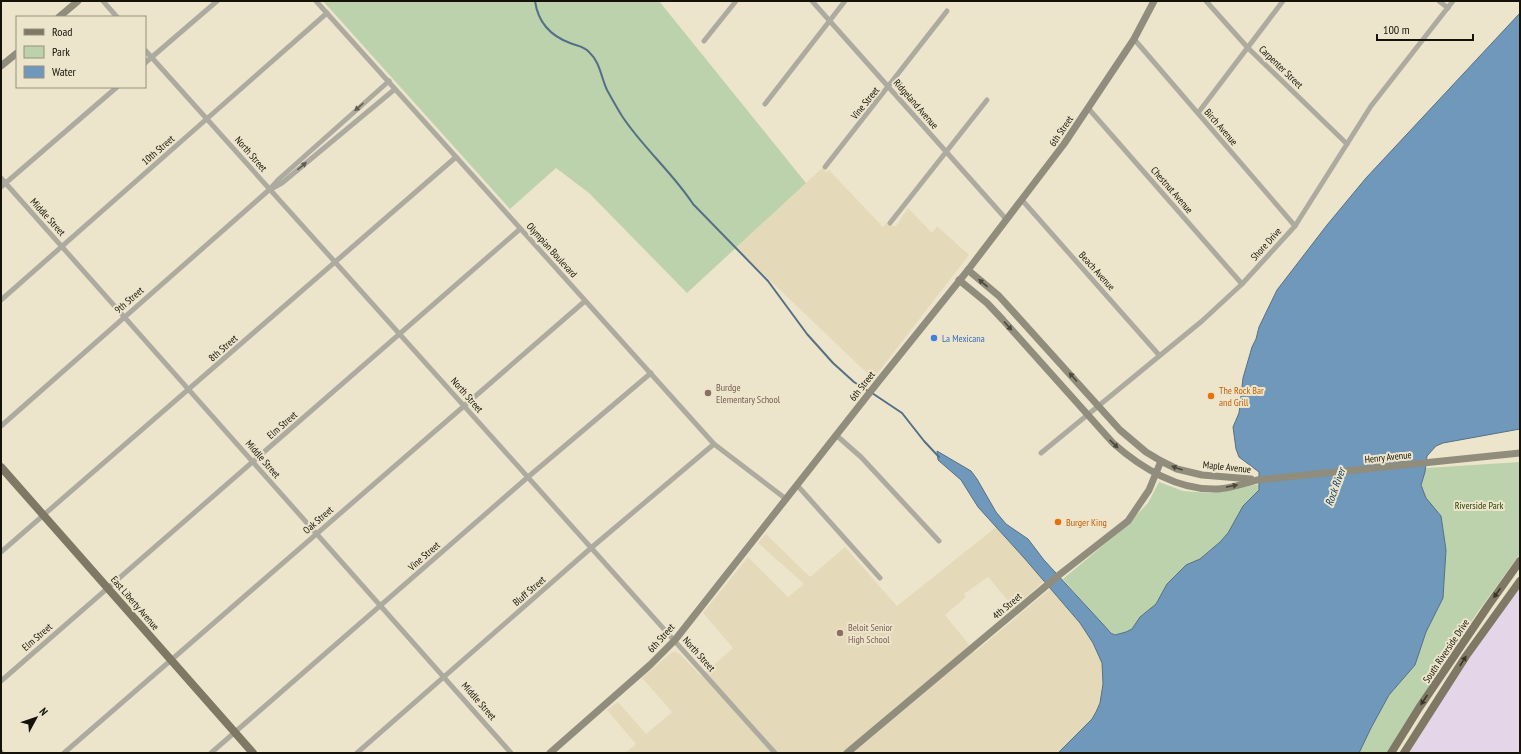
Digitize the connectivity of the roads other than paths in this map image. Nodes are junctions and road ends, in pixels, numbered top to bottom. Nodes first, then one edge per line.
1 (78, 1) edge
2 (103, 1) edge
3 (217, 1) edge
4 (316, 1) edge
5 (736, 1) edge
6 (812, 1) edge
7 (845, 1) edge
8 (1154, 1) edge
9 (1206, 1) edge
10 (1283, 1) edge
11 (1439, 1) edge
12 (1453, 1) edge
13 (1448, 8) junction
14 (947, 11) dead end
15 (327, 13) junction
16 (60, 16) edge
17 (116, 16) edge
18 (830, 21) junction
19 (1134, 39) junction
20 (704, 41) dead end
21 (1248, 48) junction
22 (146, 51) edge
23 (16, 54) edge
24 (152, 57) junction
25 (146, 62) edge
26 (1, 66) edge
27 (389, 81) junction
28 (888, 87) junction
29 (116, 88) edge
30 (395, 89) junction
31 (987, 100) dead end
32 (764, 104) dead end
33 (1088, 108) junction
34 (1198, 113) junction
35 (208, 119) junction
36 (1347, 144) junction
37 (946, 152) junction
38 (456, 157) junction
39 (825, 167) dead end
40 (1, 178) edge
41 (6, 183) junction
42 (1, 187) edge
43 (270, 189) junction
44 (1022, 200) junction
45 (1006, 220) junction
46 (890, 223) dead end
47 (1295, 226) junction
48 (520, 229) junction
49 (63, 247) junction
50 (335, 263) junction
51 (968, 270) junction
52 (959, 280) junction
53 (1242, 284) junction
54 (1, 300) edge
55 (585, 301) junction
56 (124, 316) junction
57 (401, 334) junction
58 (1160, 355) junction
59 (651, 373) junction
60 (189, 389) junction
61 (464, 406) junction
62 (1099, 406) junction
63 (1088, 415) junction
64 (1, 426) edge
65 (836, 435) junction
66 (714, 444) junction
67 (1042, 453) dead end
68 (1520, 453) edge
69 (1161, 461) junction
70 (253, 462) junction
71 (1, 467) edge
72 (1156, 473) junction
73 (528, 477) junction
74 (1257, 480) junction
75 (796, 485) junction
76 (786, 499) junction
77 (44, 515) junction
78 (317, 534) junction
79 (939, 541) dead end
80 (591, 548) junction
81 (1, 552) edge
82 (1520, 561) edge
83 (880, 578) dead end
84 (1520, 581) edge
85 (108, 588) junction
86 (381, 606) junction
87 (675, 640) junction
88 (171, 660) junction
89 (445, 676) junction
90 (1, 681) edge
91 (235, 732) junction
92 (64, 753) edge
93 (211, 753) edge
94 (253, 753) edge
95 (356, 753) edge
96 (512, 753) edge
97 (550, 753) edge
98 (775, 753) edge
99 (847, 753) edge
100 (1391, 753) edge
101 (1404, 753) edge

1 - 16 street
2 - 17 street
3 - 24 street
4 - 15 street, Olympian Boulevard
5 - 20 street
6 - 18 street, Ridgeland Avenue
7 - 18 street
8 - 19 street, 6th Street
9 - 21 street, Carpenter Street
10 - 21 street
11 - 13 street
12 - 13 street, Shore Drive
13 - 36 street, Shore Drive
14 - 28 street, Vine Street
15 - 27 street, Olympian Boulevard
15 - 35 street, 10th Street
18 - 28 street, Ridgeland Avenue
18 - 32 street
19 - 33 street, 6th Street
19 - 34 street, Birch Avenue
21 - 34 street
21 - 36 street, Carpenter Street
22 - 24 street, North Street
23 - 26 street
24 - 25 street
24 - 35 street, North Street
27 - 30 street, Olympian Boulevard
27 -> 43 street, 9th Street
28 - 37 street, Ridgeland Avenue
28 - 39 street, Vine Street
29 - 41 street
30 - 38 street, Olympian Boulevard
43 -> 30 street, 9th Street
31 - 37 street
33 - 44 street, 6th Street
33 - 53 street, Chestnut Avenue
34 - 47 street, Birch Avenue
35 - 43 street, North Street
35 - 49 street, 10th Street
36 - 47 street, Shore Drive
37 - 45 street, Ridgeland Avenue
37 - 46 street
38 - 48 street, Olympian Boulevard
38 - 50 street, 8th Street
40 - 41 street, Middle Street
41 - 42 street
41 - 49 street, Middle Street
43 - 50 street, North Street
43 - 56 street, 9th Street
44 - 45 street, 6th Street
44 - 58 street, Beach Avenue
45 - 51 street, 6th Street
47 - 53 street, Shore Drive
48 - 55 street, Olympian Boulevard
48 - 57 street, Elm Street
49 - 54 street, 10th Street
49 - 56 street, Middle Street
50 - 57 street, North Street
50 - 60 street, 8th Street
51 - 52 street, 6th Street
62 -> 51 street, Maple Avenue
52 -> 63 street, Maple Avenue
52 - 65 street, 6th Street
53 - 58 street, Shore Drive
55 - 59 street, Olympian Boulevard
55 - 61 street, Oak Street
56 - 60 street, Middle Street
56 - 64 street, 9th Street
57 - 61 street, North Street
57 - 70 street, Elm Street
58 - 62 street, Shore Drive
59 - 66 street, Olympian Boulevard
59 - 73 street, Vine Street
60 - 70 street, Middle Street
60 - 77 street, 8th Street
61 - 73 street, North Street
61 - 78 street, Oak Street
62 - 63 street, Shore Drive
62 - 69 street, Maple Avenue
63 - 67 street, Shore Drive
63 -> 72 street, Maple Avenue
65 - 75 street, 6th Street
65 - 79 street
66 - 76 street, Olympian Boulevard
66 - 80 street, Bluff Street
68 - 74 street, Henry Avenue
69 - 72 street, 4th Street
74 -> 69 street, Maple Avenue
70 - 78 street, Middle Street
70 - 85 street, Elm Street
71 - 77 main road, East Liberty Avenue
72 -> 74 street, Maple Avenue
72 - 99 street, 4th Street
73 - 80 street, North Street
73 - 86 street, Vine Street
75 - 76 street, 6th Street
75 - 83 street
76 - 87 street, 6th Street
77 - 81 street, 8th Street
77 - 85 main road, East Liberty Avenue
78 - 86 street, Middle Street
78 - 88 street, Oak Street
80 - 87 street, North Street
80 - 89 street, Bluff Street
82 -> 100 main road, South Riverside Drive
101 -> 84 main road, South Riverside Drive
85 - 88 main road, East Liberty Avenue
85 - 90 street, Elm Street
86 - 89 street, Middle Street
86 - 91 street, Vine Street
87 - 97 street, 6th Street
87 - 98 street, North Street
88 - 91 main road, East Liberty Avenue
88 - 92 street, Oak Street
89 - 95 street, Bluff Street
89 - 96 street, Middle Street
91 - 93 street, Vine Street
91 - 94 main road, East Liberty Avenue

